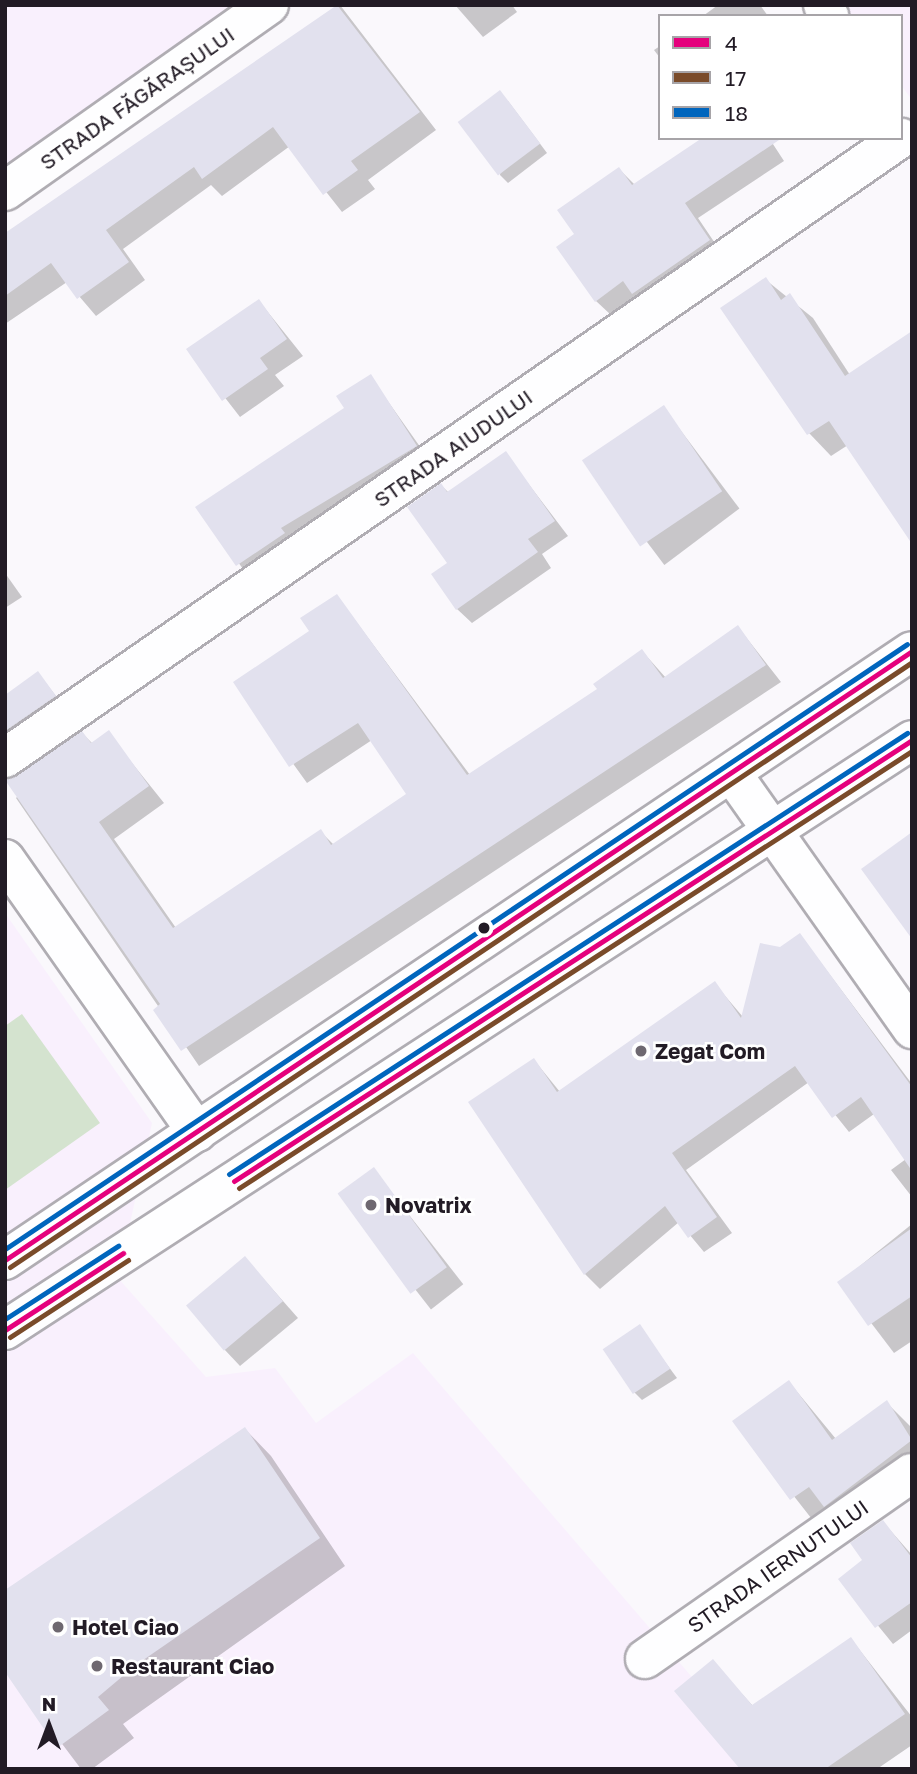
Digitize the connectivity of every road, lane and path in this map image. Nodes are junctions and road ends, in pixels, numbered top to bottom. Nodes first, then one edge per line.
1 (269, 5) edge
2 (898, 140) edge
3 (5, 191) edge
4 (912, 651) edge
5 (912, 740) edge
6 (5, 758) edge
7 (733, 775) junction
8 (772, 835) junction
9 (5, 859) edge
10 (912, 1029) edge
11 (197, 1132) junction
12 (5, 1260) edge
13 (5, 1330) edge
14 (912, 1473) edge
15 (645, 1659) dead end

1 - 3 street, STRADA FĂGĂRAȘULUI
2 - 6 street, STRADA AIUDULUI
4 - 7 street
5 - 8 street
7 - 8 street
7 - 11 street
8 - 10 street
8 - 13 street
9 - 11 street
11 - 12 street
14 - 15 street, STRADA IERNUTULUI

